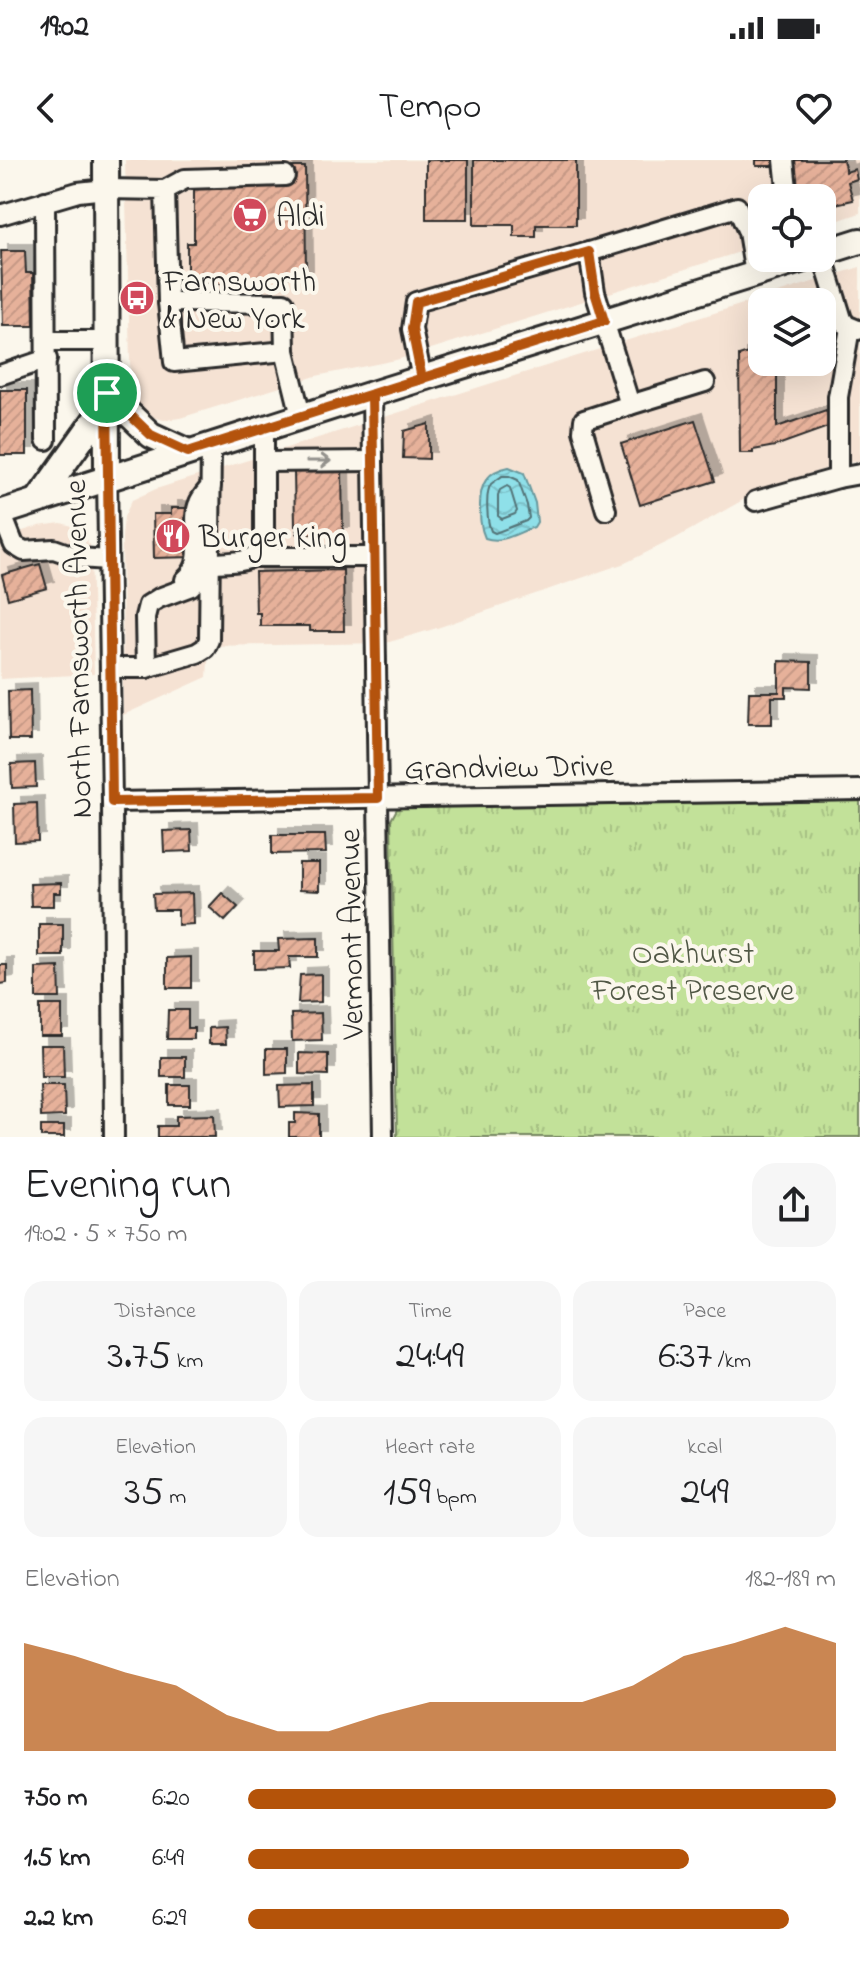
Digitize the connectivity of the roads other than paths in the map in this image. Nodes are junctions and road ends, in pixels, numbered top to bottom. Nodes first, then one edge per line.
1 (106, 160) edge
2 (784, 160) edge
3 (285, 176) dead end
4 (787, 184) edge
5 (106, 189) junction
6 (165, 190) junction
7 (45, 201) junction
8 (0, 215) edge
9 (860, 241) edge
10 (836, 249) edge
11 (589, 252) junction
12 (761, 272) edge
13 (818, 272) edge
14 (755, 274) junction
15 (168, 302) junction
16 (604, 321) junction
17 (855, 329) edge
18 (106, 341) junction
19 (47, 350) junction
20 (285, 351) junction
21 (0, 375) edge
22 (422, 379) junction
23 (705, 382) dead end
24 (372, 394) junction
25 (107, 398) junction
26 (630, 405) junction
27 (301, 416) junction
28 (264, 428) junction
29 (46, 440) dead end
30 (200, 448) junction
31 (373, 461) junction
32 (265, 462) junction
33 (860, 474) edge
34 (107, 478) junction
35 (838, 478) junction
36 (211, 486) junction
37 (38, 500) junction
38 (756, 501) dead end
39 (606, 510) dead end
40 (1, 512) edge
41 (257, 557) junction
42 (374, 557) junction
43 (108, 560) junction
44 (211, 563) junction
45 (146, 660) junction
46 (110, 668) junction
47 (860, 790) edge
48 (378, 798) junction
49 (112, 802) junction
50 (114, 1137) edge
51 (383, 1137) edge

1 - 5 main road, North Farnsworth Avenue
2 - 4 street
3 - 6 street
5 - 6 street
5 - 7 street
5 - 18 main road, North Farnsworth Avenue
6 - 15 street
7 - 8 street
7 - 19 street
9 - 10 main road
11 - 14 street
11 - 16 street
11 - 22 street
12 - 14 main road
13 - 17 street
14 - 16 main road
15 - 20 street
15 - 20 street
16 - 22 main road
16 - 26 street
17 - 35 street
18 - 19 street
18 - 25 main road, North Farnsworth Avenue
19 - 21 street
19 - 29 street
20 - 27 street
22 - 24 main road
23 - 26 street
24 - 27 main road
24 - 31 street, Vermont Avenue
25 - 30 main road
25 - 34 main road, North Farnsworth Avenue
25 - 37 main road
26 - 39 street
27 - 28 main road
28 - 30 main road
28 - 32 street
30 - 34 main road
30 - 36 street
32 -> 31 street
31 - 42 street, Vermont Avenue
32 - 41 street
33 - 35 street
34 - 37 main road
34 - 43 street, North Farnsworth Avenue
35 - 38 street
36 - 44 street
36 - 45 street
37 - 40 main road
40 - 43 street
41 - 42 street
41 - 44 street
42 - 48 street, Vermont Avenue
43 - 46 street, North Farnsworth Avenue
44 - 45 street
44 - 45 street
45 - 46 street
46 - 49 street, North Farnsworth Avenue
47 - 48 street, Grandview Drive
48 - 49 street, Grandview Drive
48 - 51 street, Vermont Avenue
49 - 50 street, North Farnsworth Avenue

